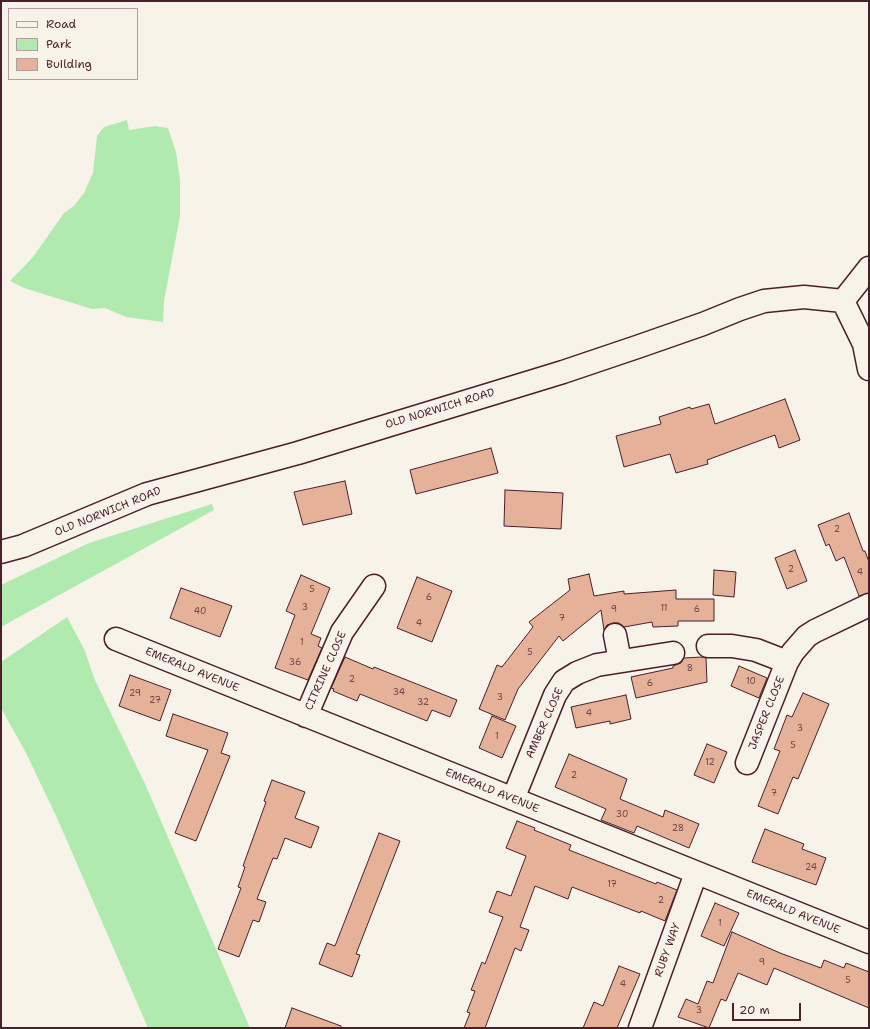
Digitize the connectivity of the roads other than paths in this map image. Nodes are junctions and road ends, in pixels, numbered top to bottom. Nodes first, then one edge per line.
1 (869, 268) edge
2 (843, 301) junction
3 (869, 369) edge
4 (1, 552) edge
5 (374, 586) dead end
6 (869, 605) edge
7 (614, 635) dead end
8 (116, 639) dead end
9 (708, 646) dead end
10 (673, 653) dead end
11 (620, 661) junction
12 (787, 662) junction
13 (306, 716) junction
14 (747, 763) dead end
15 (513, 799) junction
16 (696, 873) junction
17 (869, 942) edge
18 (640, 1028) edge

1 - 2 street
2 - 3 street
2 - 4 street, OLD NORWICH ROAD
5 - 13 street, CITRINE CLOSE
6 - 12 street, JASPER CLOSE
7 - 11 street
8 - 13 street, EMERALD AVENUE
9 - 12 street, JASPER CLOSE
10 - 11 street, AMBER CLOSE
11 - 15 street, AMBER CLOSE
12 - 14 street, JASPER CLOSE
13 - 15 street, EMERALD AVENUE
15 - 16 street, EMERALD AVENUE
16 - 17 street, EMERALD AVENUE
16 - 18 street, RUBY WAY

